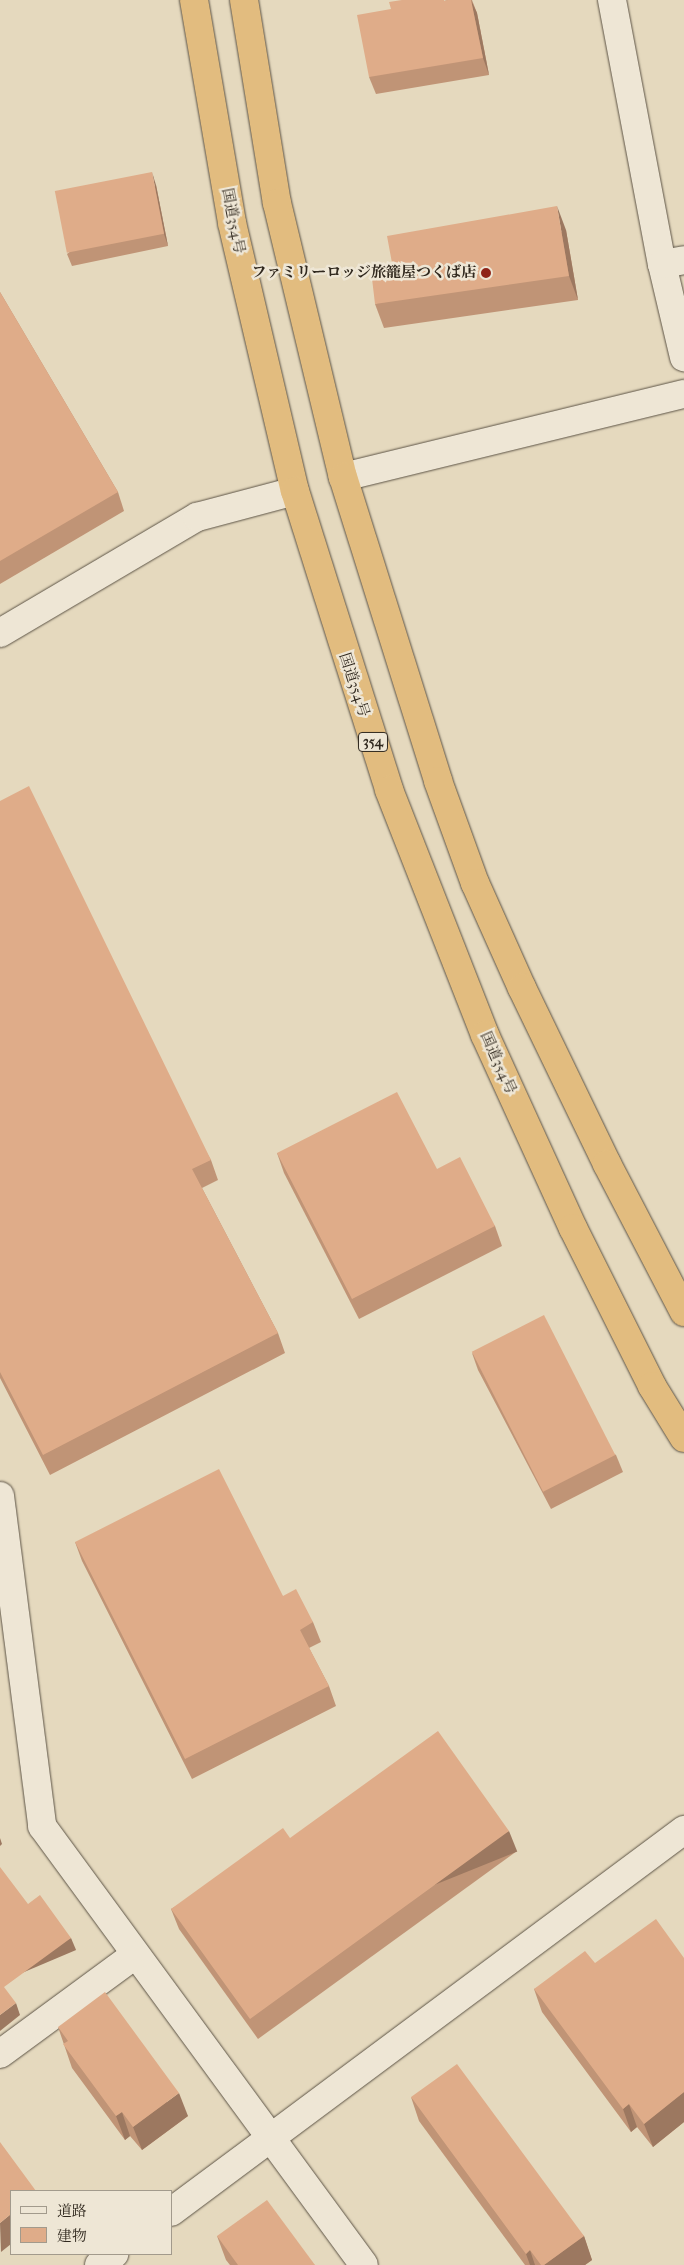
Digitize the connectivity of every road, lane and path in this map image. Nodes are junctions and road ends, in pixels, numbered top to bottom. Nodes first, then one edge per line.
1 (194, 0) edge
2 (244, 0) edge
3 (612, 0) edge
4 (673, 262) edge
5 (684, 357) edge
6 (684, 394) edge
7 (343, 477) junction
8 (295, 491) junction
9 (0, 633) edge
10 (684, 1312) edge
11 (684, 1438) edge
12 (0, 1496) edge
13 (9, 1656) edge
14 (684, 1830) edge
15 (135, 1955) junction
16 (0, 2054) edge
17 (272, 2138) junction
18 (172, 2211) edge
19 (113, 2255) edge
20 (99, 2265) edge
21 (364, 2265) edge

1 - 8 highway, 国道354号 / 354
2 - 7 highway
3 - 4 street
4 - 5 street
6 - 7 street
7 - 10 highway
8 - 9 street
8 - 11 highway, 国道354号 / 354
12 - 13 street
13 - 15 street
14 - 17 street
15 - 16 street
15 - 17 street
17 - 18 street
17 - 21 street
19 - 20 street

